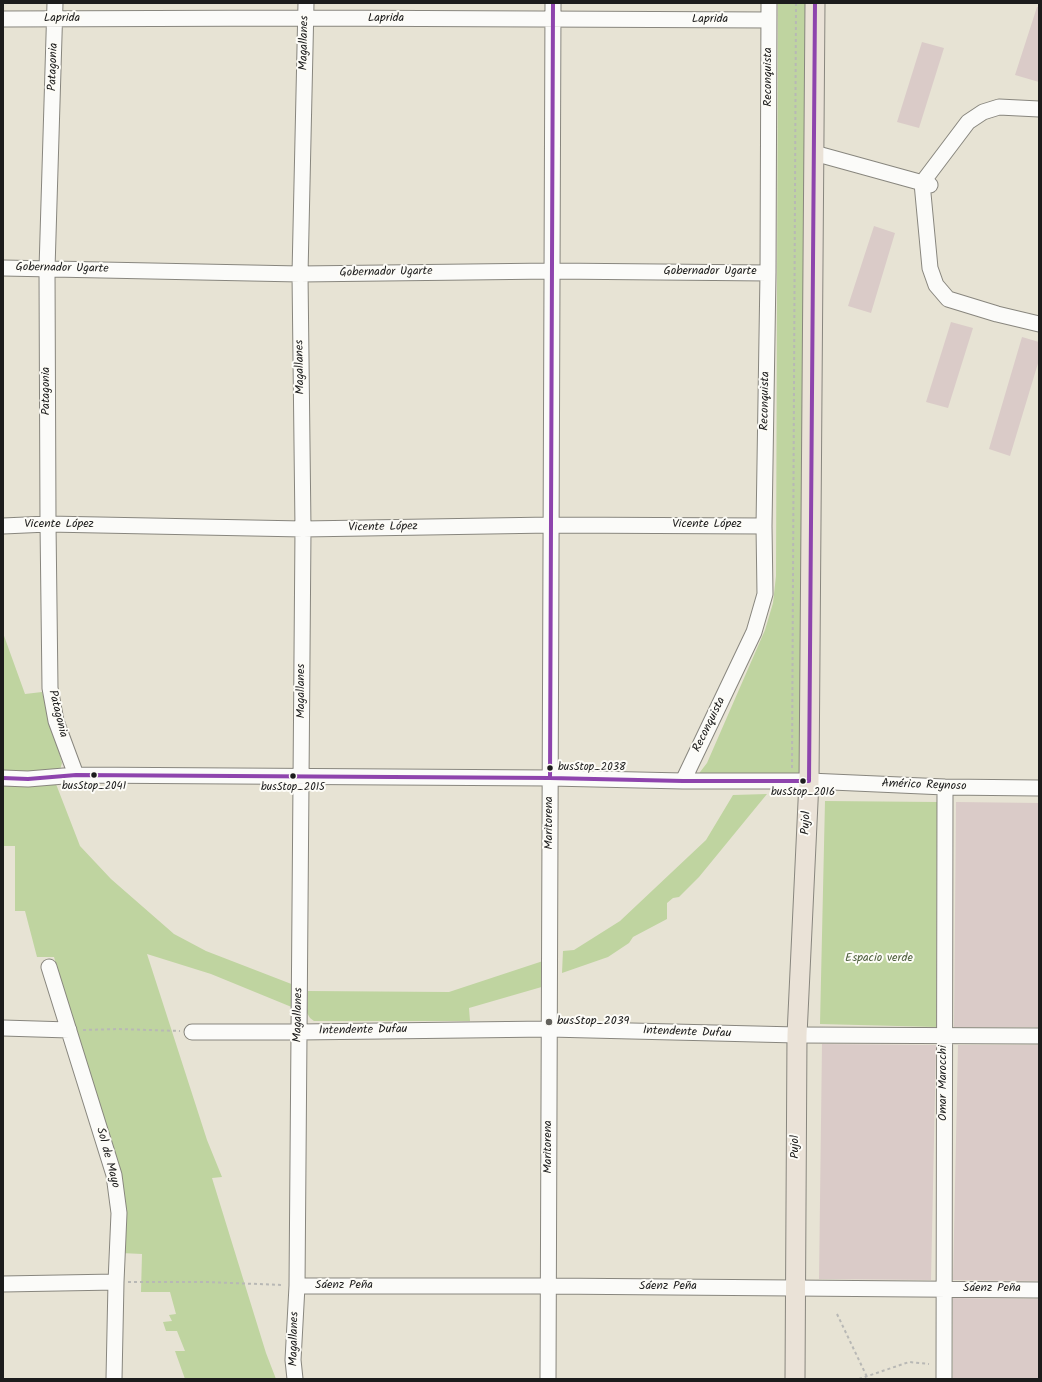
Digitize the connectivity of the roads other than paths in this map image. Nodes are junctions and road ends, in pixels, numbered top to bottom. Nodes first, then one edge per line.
1 (55, 3) edge
2 (306, 3) edge
3 (553, 3) edge
4 (769, 3) edge
5 (815, 3) edge
6 (306, 18) junction
7 (3, 19) edge
8 (55, 19) junction
9 (553, 20) junction
10 (769, 20) junction
11 (1039, 109) edge
12 (814, 153) junction
13 (926, 184) junction
14 (3, 268) edge
15 (47, 269) junction
16 (552, 271) junction
17 (768, 273) junction
18 (300, 274) junction
19 (1039, 324) edge
20 (48, 524) junction
21 (551, 525) junction
22 (3, 526) edge
23 (764, 526) junction
24 (303, 529) junction
25 (76, 775) junction
26 (302, 776) junction
27 (3, 778) edge
28 (550, 778) junction
29 (683, 781) junction
30 (800, 782) junction
31 (945, 787) junction
32 (1039, 788) edge
33 (49, 967) dead end
34 (3, 1028) edge
35 (549, 1029) junction
36 (69, 1030) junction
37 (192, 1032) road end
38 (299, 1032) junction
39 (797, 1036) junction
40 (944, 1036) junction
41 (1039, 1036) edge
42 (116, 1282) junction
43 (3, 1284) edge
44 (297, 1286) junction
45 (548, 1286) junction
46 (795, 1288) junction
47 (944, 1289) junction
48 (1039, 1290) edge
49 (114, 1379) edge
50 (295, 1379) edge
51 (548, 1379) edge
52 (795, 1379) edge
53 (944, 1379) edge

1 - 8 street, Patagonia
2 - 6 street, Magallanes
3 - 9 street, Maritorena
4 - 10 street, Reconquista
5 - 12 main road, Pujol
6 - 8 street, Laprida
6 - 9 street, Laprida
6 - 18 street, Magallanes
7 - 8 street, Laprida
8 - 15 street, Patagonia
9 - 10 street, Laprida
9 - 16 street, Maritorena
10 - 17 street, Reconquista
11 - 13 street
12 - 13 street
12 - 30 main road, Pujol
13 - 19 street
14 - 15 street, Gobernador Ugarte
15 - 18 street, Gobernador Ugarte
15 - 20 street, Patagonia
16 - 17 street, Gobernador Ugarte
16 - 18 street, Gobernador Ugarte
16 - 21 street, Maritorena
17 - 23 street, Reconquista
18 - 24 street, Magallanes
20 - 22 street, Vicente López
20 - 24 street, Vicente López
20 - 25 street, Patagonia
21 - 23 street, Vicente López
21 - 24 street, Vicente López
21 - 28 street, Maritorena
23 - 29 street, Reconquista
24 - 26 street, Magallanes
25 - 26 street, Américo Reynoso
25 - 27 street, Américo Reynoso
26 - 28 street, Américo Reynoso
26 - 38 street, Magallanes
28 - 29 street, Américo Reynoso
28 - 35 street, Maritorena
29 - 30 street, Américo Reynoso
30 - 31 street, Américo Reynoso
30 - 39 main road, Pujol
31 - 32 street, Américo Reynoso
31 - 40 street, Omar Marocchi
33 - 36 street, Sol de Mayo
34 - 36 street
35 - 38 street, Intendente Dufau
35 - 39 street, Intendente Dufau
35 - 45 street, Maritorena
36 - 42 street, Sol de Mayo
37 - 38 street, Intendente Dufau
38 - 44 street, Magallanes
39 - 40 street, Intendente Dufau
39 - 46 main road, Pujol
40 - 41 street, Intendente Dufau
40 - 47 street, Omar Marocchi
42 - 43 street
42 - 49 street, Sol de Mayo
44 - 45 street, Sáenz Peña
44 - 50 street, Magallanes
45 - 46 street, Sáenz Peña
45 - 51 street, Maritorena
46 - 47 street, Sáenz Peña
46 - 52 main road, Pujol
47 - 48 street, Sáenz Peña
47 - 53 street, Omar Marocchi

